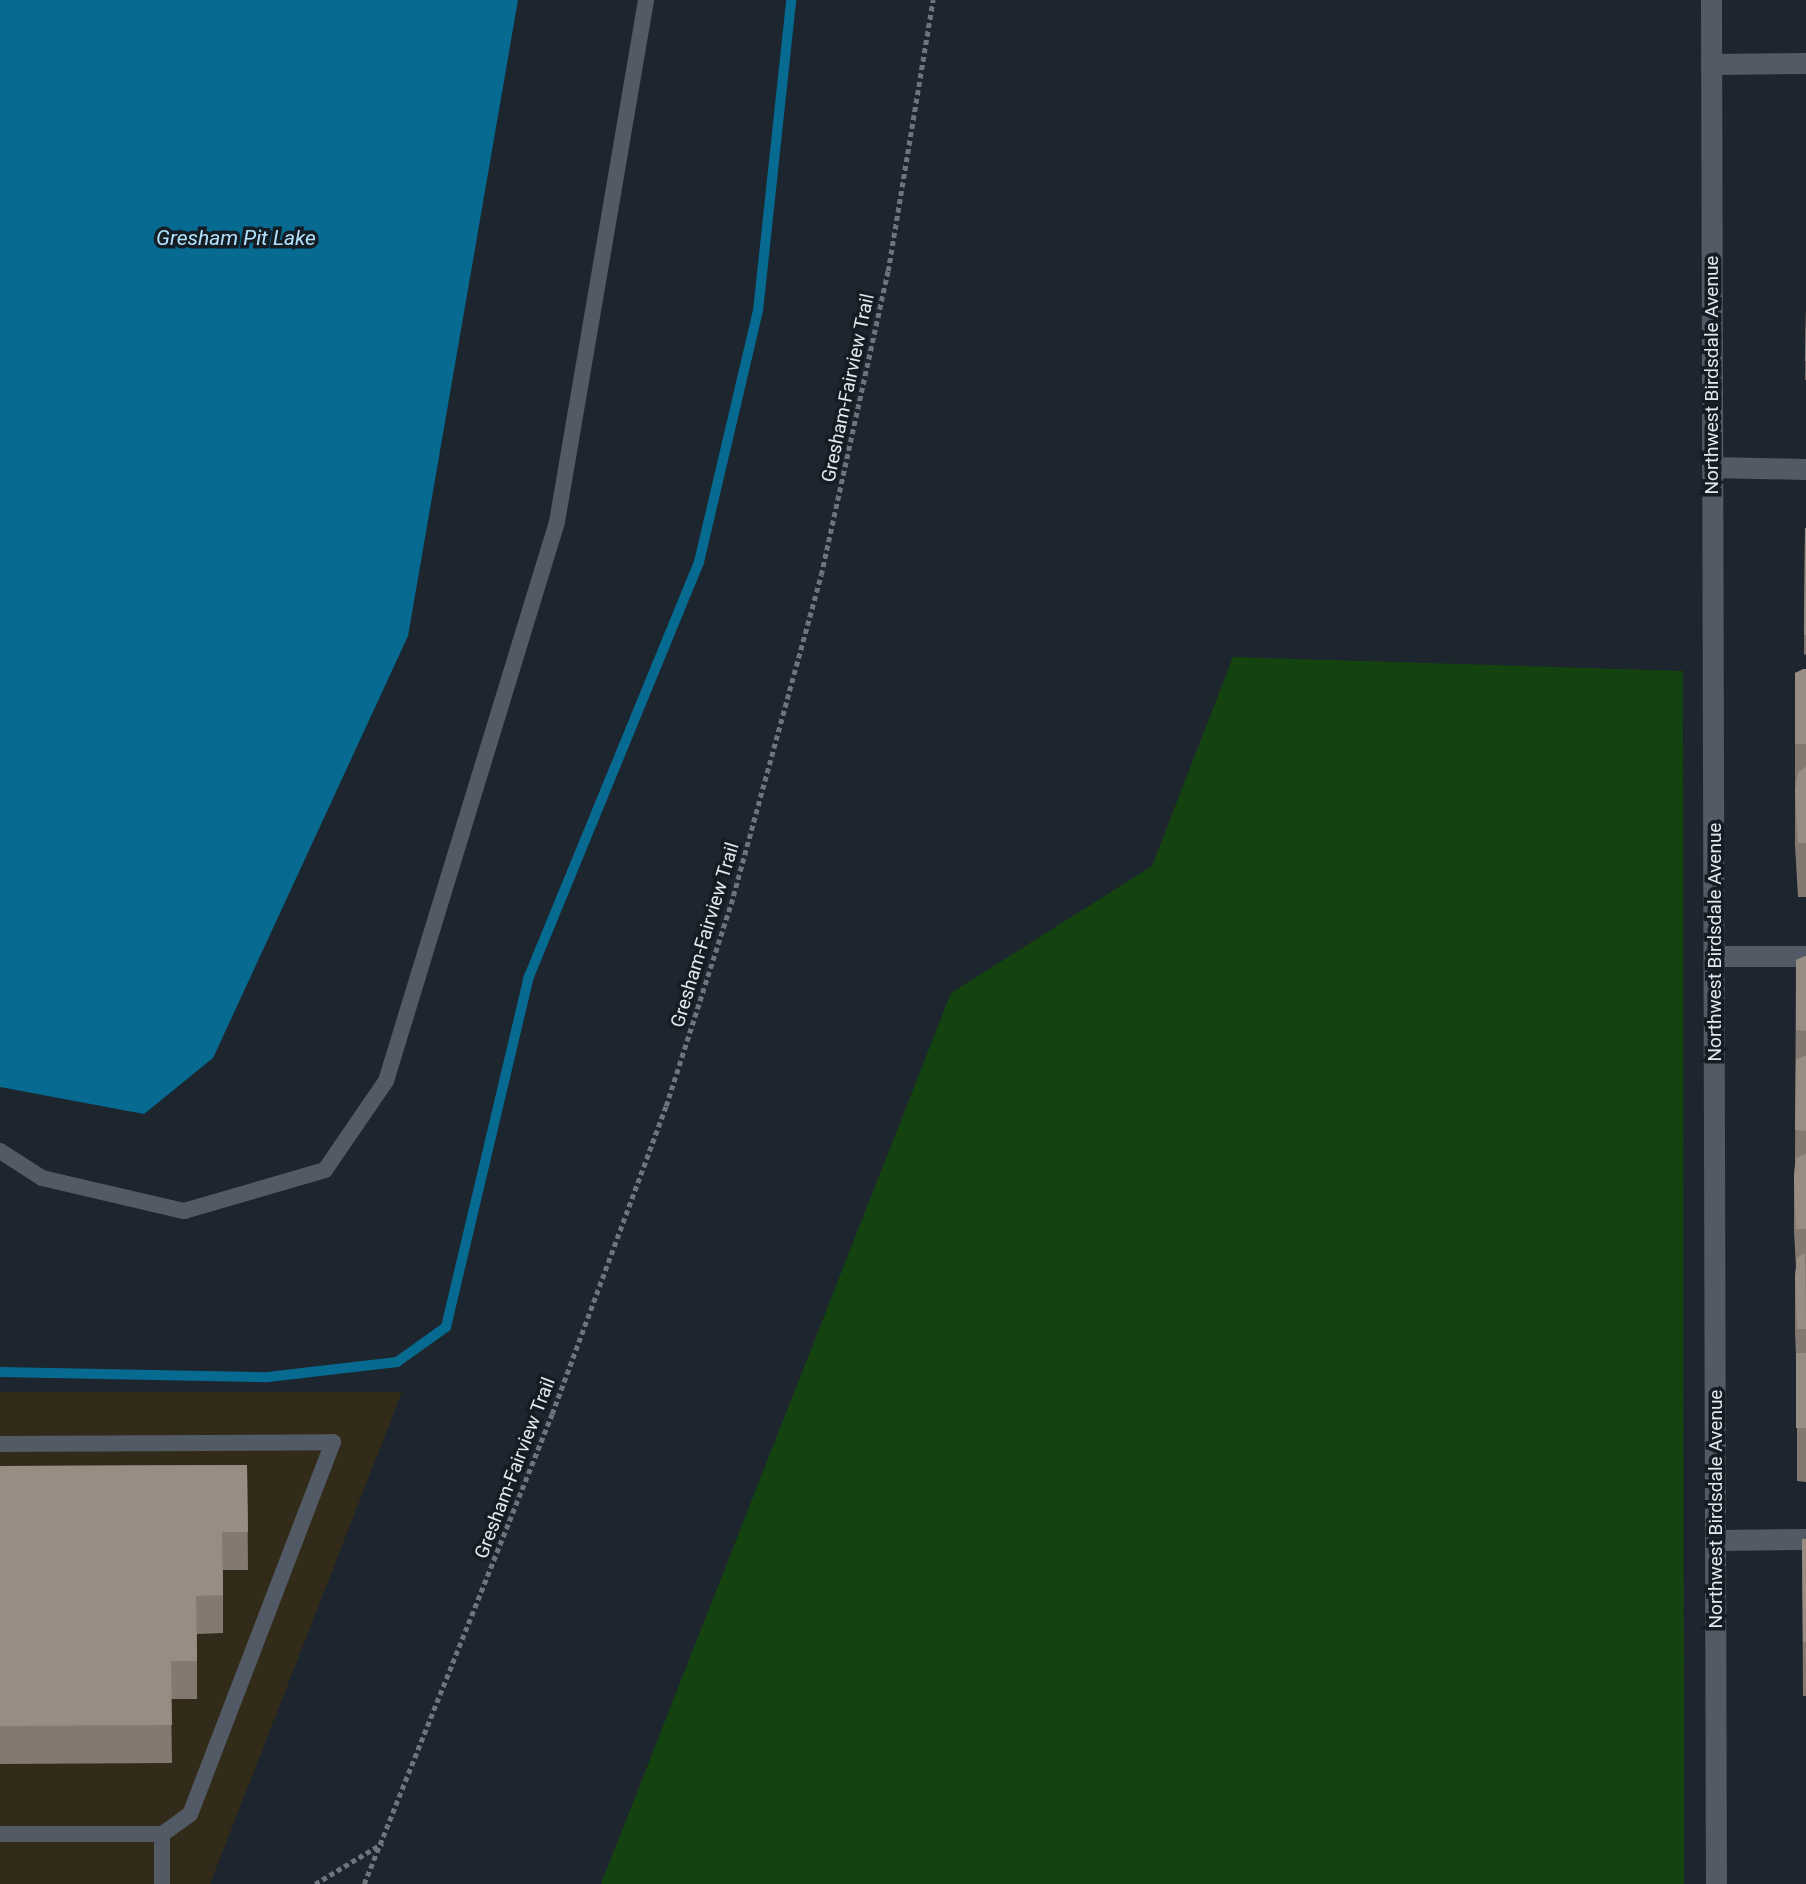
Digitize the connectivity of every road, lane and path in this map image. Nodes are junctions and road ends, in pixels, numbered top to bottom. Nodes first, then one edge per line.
1 (646, 0) edge
2 (933, 0) edge
3 (1711, 0) edge
4 (1806, 63) edge
5 (1711, 64) junction
6 (1712, 467) junction
7 (1806, 469) edge
8 (1715, 956) junction
9 (1806, 956) edge
10 (0, 1151) edge
11 (0, 1444) edge
12 (1806, 1539) edge
13 (1717, 1540) junction
14 (0, 1834) edge
15 (162, 1834) junction
16 (384, 1843) junction
17 (162, 1884) edge
18 (315, 1884) edge
19 (364, 1884) edge
20 (1716, 1884) edge

1 - 10 lane
2 - 16 path, Gresham-Fairview Trail
3 - 5 main road, Northwest Birdsdale Avenue
4 - 5 main road
5 - 6 main road, Northwest Birdsdale Avenue
6 - 7 main road
6 - 8 main road, Northwest Birdsdale Avenue
8 - 9 main road
8 - 13 main road, Northwest Birdsdale Avenue
11 - 15 lane
12 - 13 main road
13 - 20 main road, Northwest Birdsdale Avenue
14 - 15 lane
15 - 17 lane
16 - 18 path
16 - 19 path, Gresham-Fairview Trail

